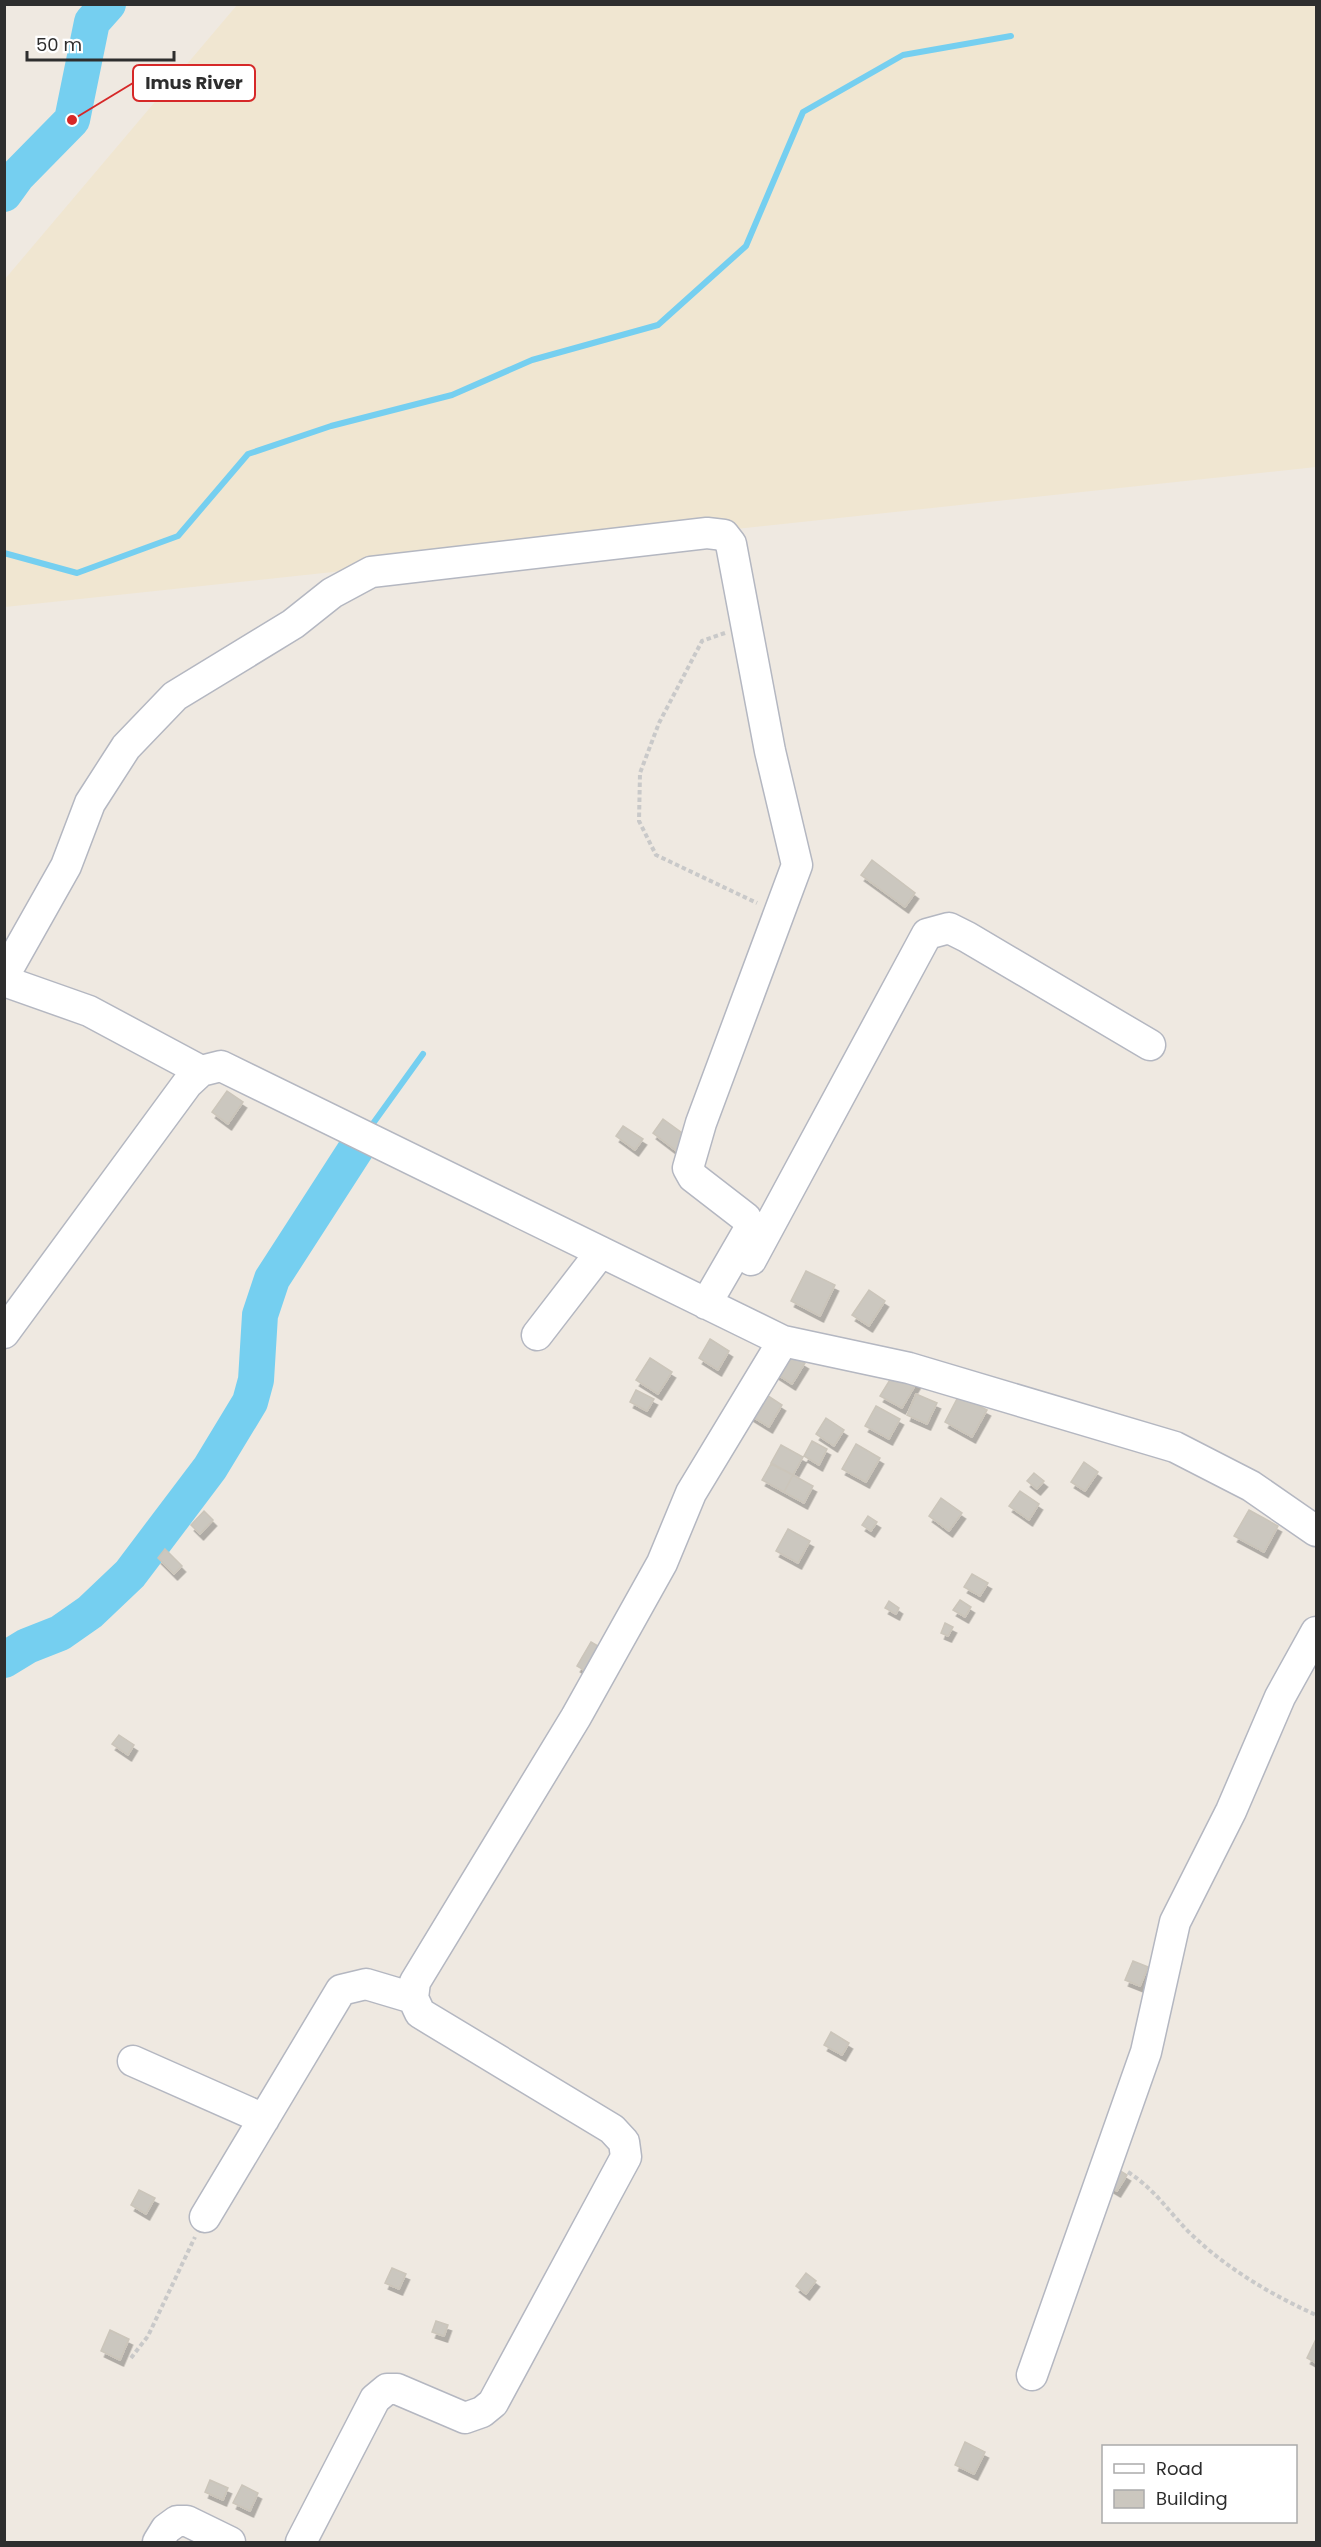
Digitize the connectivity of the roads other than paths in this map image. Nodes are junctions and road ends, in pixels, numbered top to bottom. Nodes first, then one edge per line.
1 (4, 976) edge
2 (4, 981) edge
3 (1150, 1045) dead end
4 (201, 1071) junction
5 (601, 1252) junction
6 (714, 1309) junction
7 (4, 1333) edge
8 (537, 1335) dead end
9 (783, 1341) junction
10 (1317, 1532) edge
11 (1317, 1632) edge
12 (413, 1998) junction
13 (133, 2061) dead end
14 (264, 2119) junction
15 (205, 2217) road end
16 (1032, 2375) dead end
17 (158, 2542) edge
18 (230, 2542) edge
19 (301, 2542) edge

1 - 6 street
2 - 4 street
3 - 6 street
4 - 5 street
4 - 7 street
5 - 6 street
5 - 8 street
6 - 9 street
9 - 10 street
9 - 12 street
11 - 16 street
12 - 14 street
12 - 19 street
13 - 14 street
14 - 15 street
17 - 18 street

